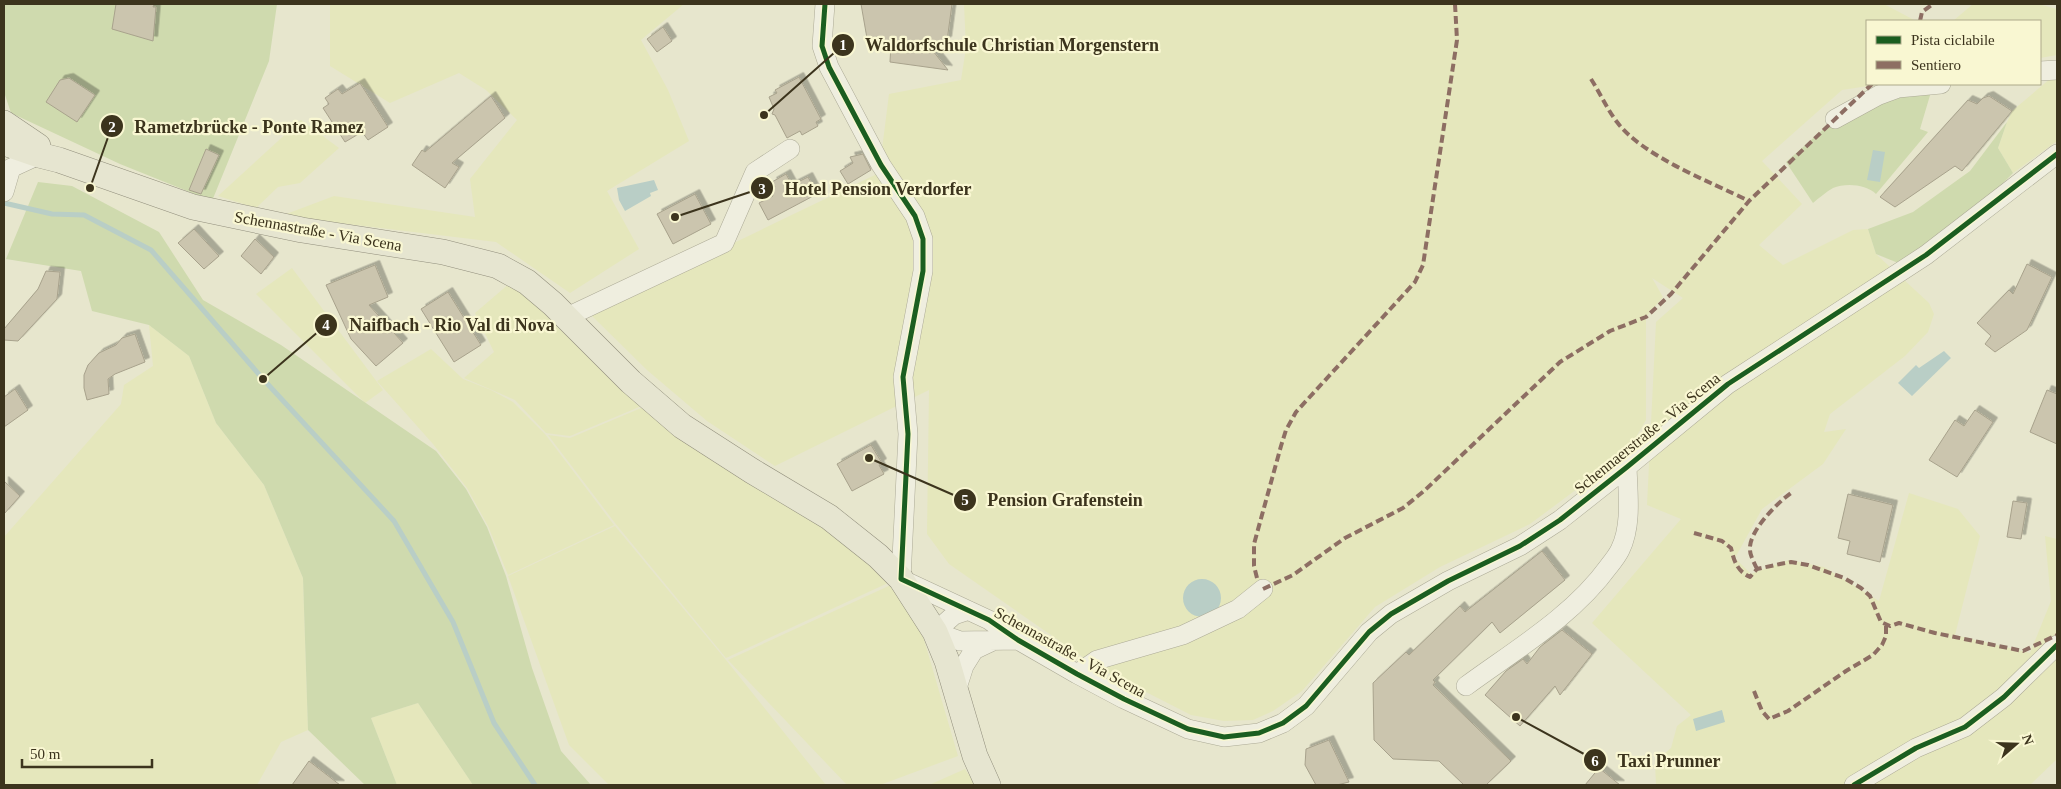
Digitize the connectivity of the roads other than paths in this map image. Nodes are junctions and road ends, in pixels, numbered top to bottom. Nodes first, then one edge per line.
1 (825, 4) edge
2 (2041, 70) edge
3 (2057, 70) edge
4 (1930, 85) edge
5 (1835, 119) dead end
6 (4, 123) edge
7 (4, 143) edge
8 (790, 149) dead end
9 (4, 151) edge
10 (2057, 154) edge
11 (49, 158) junction
12 (6, 180) edge
13 (4, 192) edge
14 (567, 317) junction
15 (1627, 467) junction
16 (901, 579) junction
17 (1263, 589) dead end
18 (966, 611) junction
19 (935, 632) junction
20 (997, 639) junction
21 (1018, 640) junction
22 (2057, 645) edge
23 (1078, 674) junction
24 (1466, 686) dead end
25 (956, 691) junction
26 (1259, 733) joint
27 (988, 785) edge
28 (1854, 785) edge

1 - 16 street
2 - 3 street
4 - 5 street
6 - 11 main road, Schennastraße - Via Scena
7 - 11 main road, Schennastraße - Via Scena
8 - 14 street
9 - 12 street
10 - 15 street, Schennaerstraße - Via Scena
11 - 12 street
11 - 14 main road, Schennastraße - Via Scena
12 - 13 street
14 - 16 main road, Schennastraße - Via Scena
15 - 24 street, Schennaerstraße - Via Scena
15 - 26 street, Schennaerstraße - Via Scena
16 - 18 street, Schennastraße - Via Scena
16 - 19 main road, Schennastraße - Via Scena
17 - 23 street
18 - 19 street
18 - 21 street, Schennastraße - Via Scena
19 - 20 street, Schennastraße - Via Scena
19 - 25 main road
20 - 21 street, Schennastraße - Via Scena
20 - 25 street, Schennastraße - Via Scena
21 - 23 street, Schennastraße - Via Scena
22 - 28 street
23 - 26 street, Schennastraße - Via Scena
25 - 27 main road

